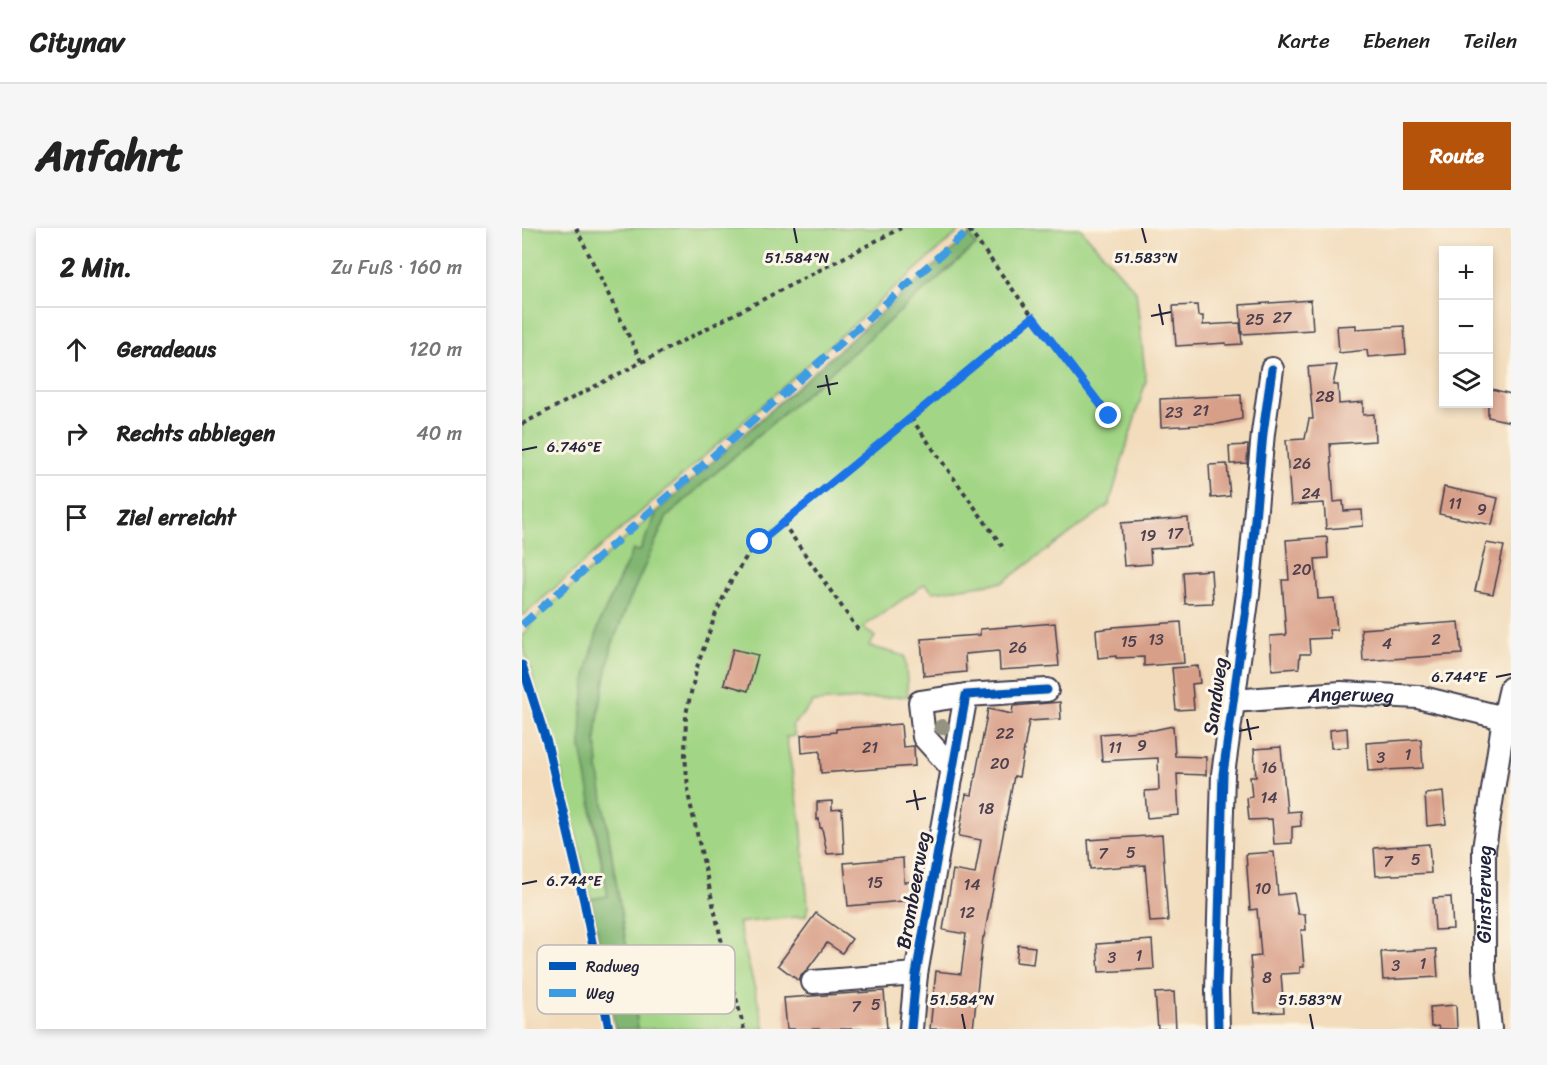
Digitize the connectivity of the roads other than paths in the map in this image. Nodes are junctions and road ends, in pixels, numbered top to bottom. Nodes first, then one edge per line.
1 (1272, 369) dead end
2 (1511, 688) edge
3 (1047, 690) dead end
4 (966, 695) junction
5 (1233, 701) junction
6 (1504, 718) junction
7 (953, 769) junction
8 (916, 974) junction
9 (813, 982) dead end
10 (910, 1029) edge
11 (1218, 1029) edge
12 (1490, 1029) edge

1 - 5 street, Sandweg
2 - 6 street, Ginsterweg
3 - 4 street
4 - 7 street, Brombeerweg
4 - 7 street
5 - 6 street, Angerweg
5 - 11 street, Sandweg
6 - 12 street, Ginsterweg
7 - 8 street, Brombeerweg
8 - 9 street, Brombeerweg
8 - 10 street, Brombeerweg

